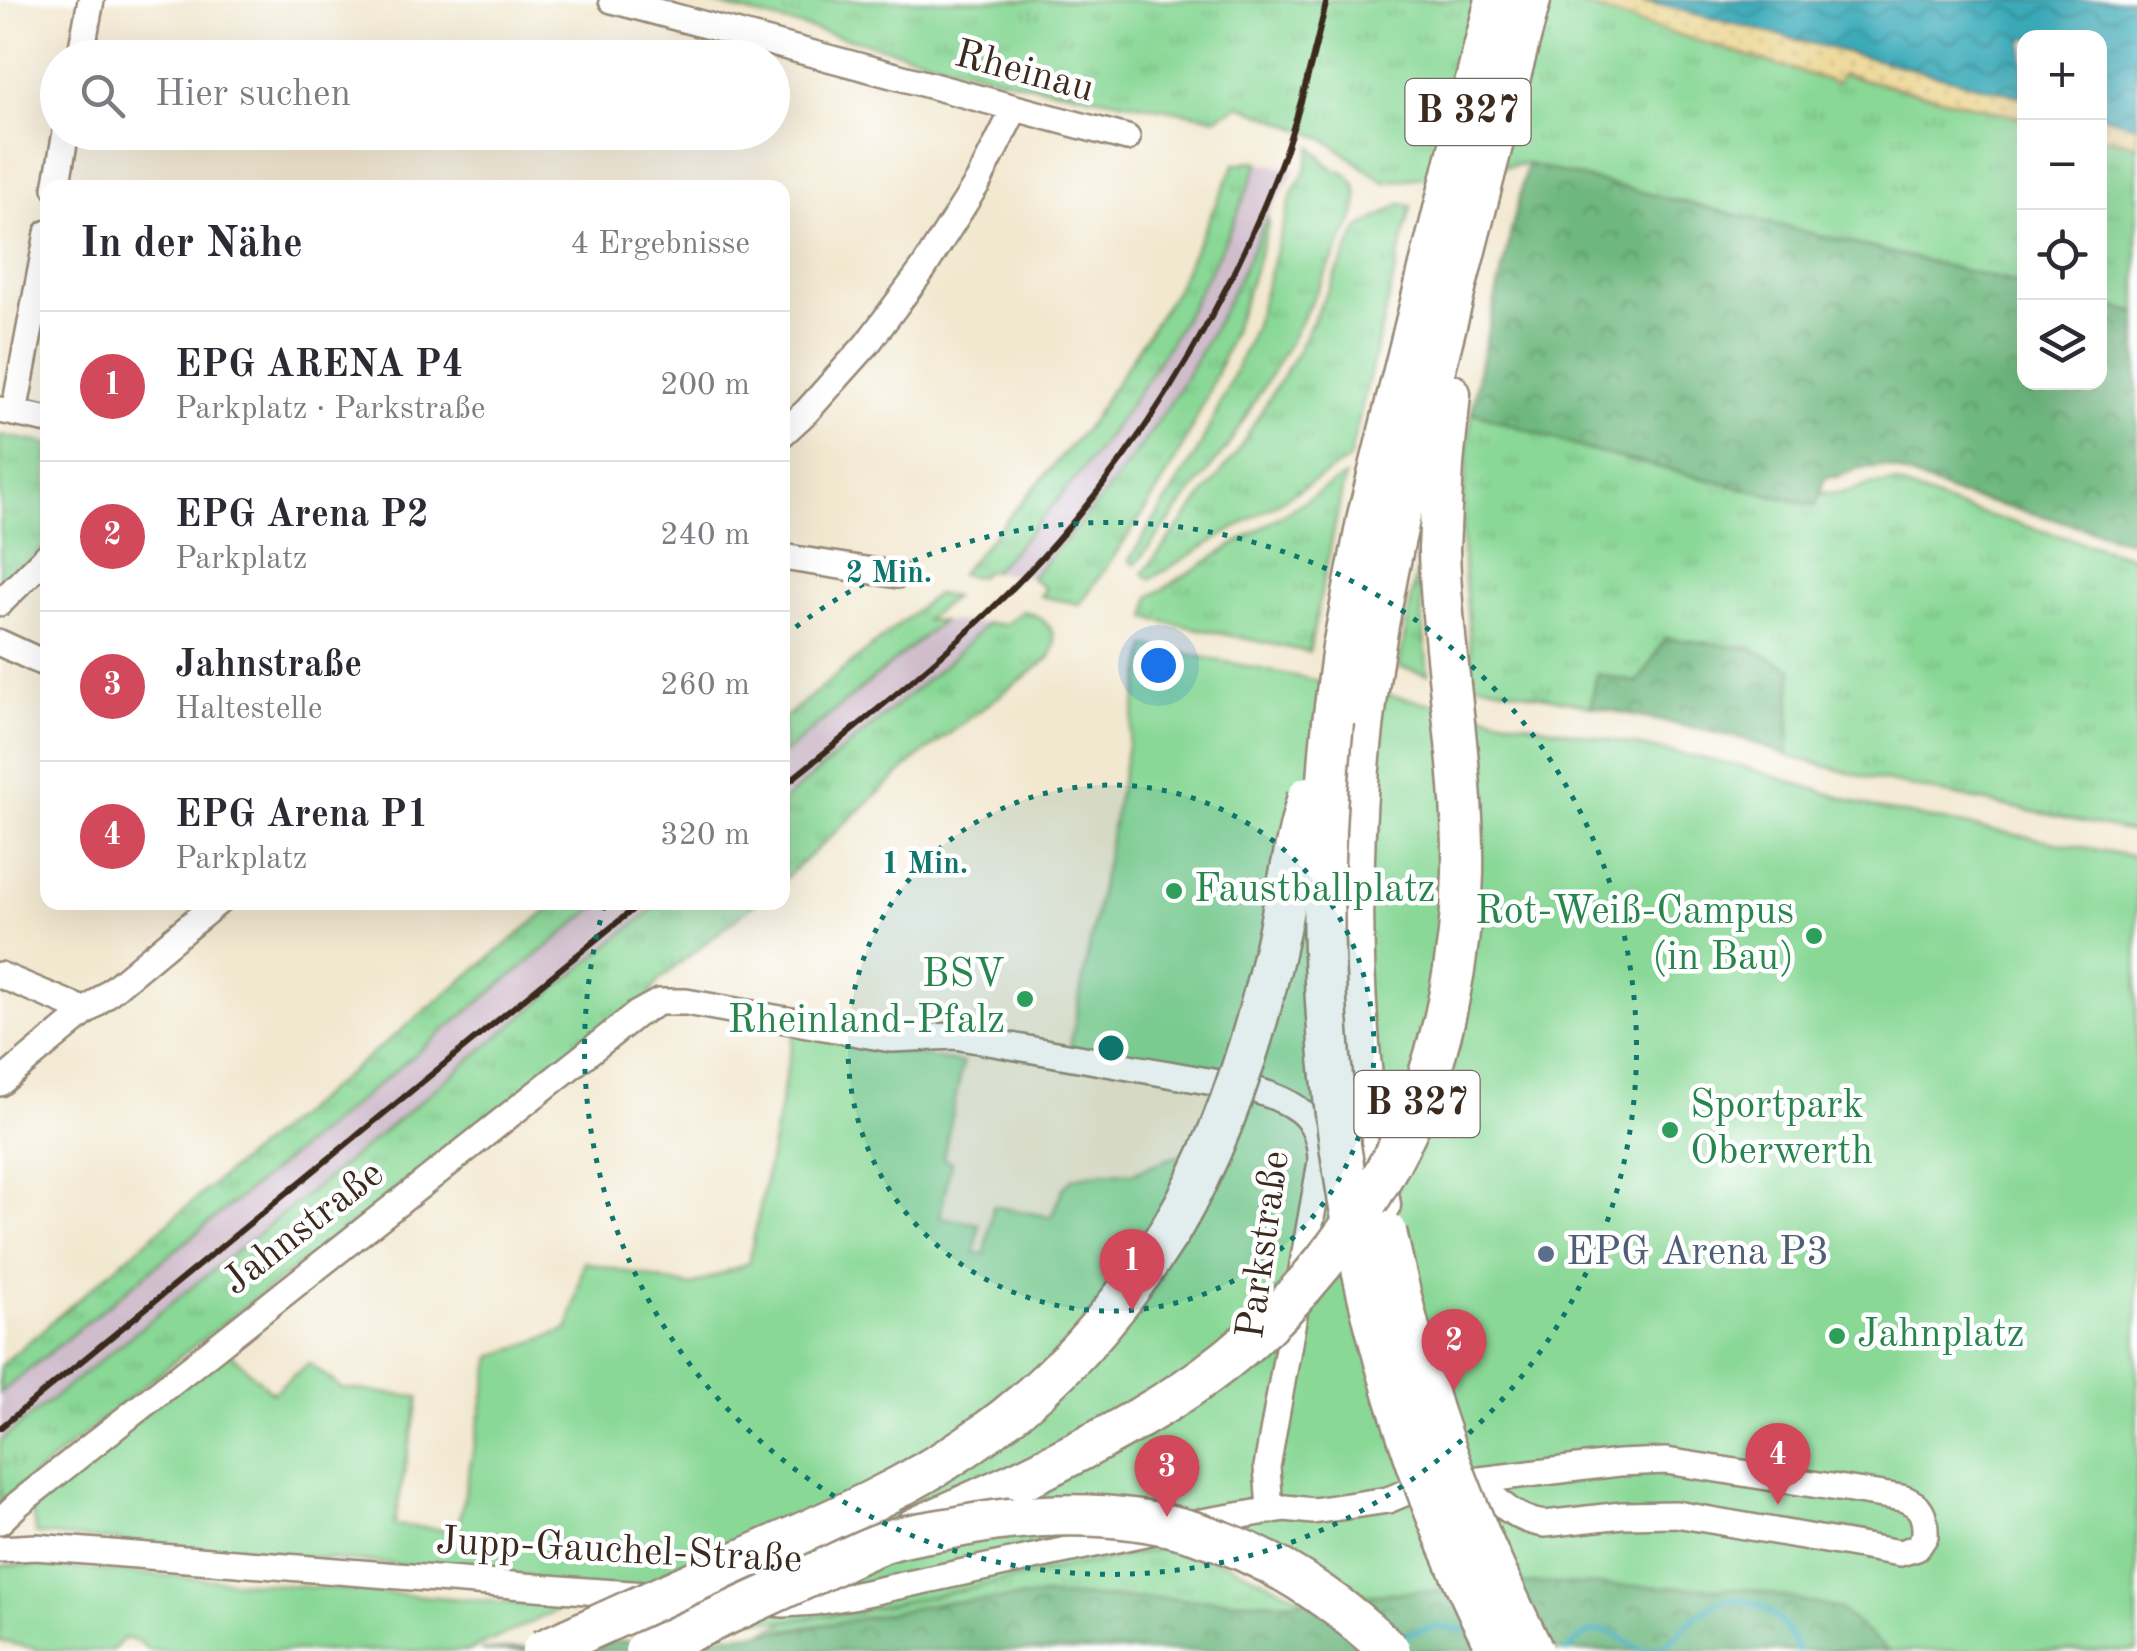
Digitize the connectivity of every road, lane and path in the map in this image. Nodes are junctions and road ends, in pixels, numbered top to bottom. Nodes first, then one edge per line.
1 (91, 0) edge
2 (612, 0) edge
3 (1496, 0) edge
4 (1530, 0) edge
5 (83, 40) edge
6 (758, 40) edge
7 (790, 49) edge
8 (1506, 92) junction
9 (1014, 110) junction
10 (1127, 138) dead end
11 (63, 150) edge
12 (57, 180) edge
13 (40, 268) edge
14 (7, 412) edge
15 (40, 418) edge
16 (790, 427) edge
17 (790, 558) edge
18 (40, 563) edge
19 (898, 575) dead end
20 (0, 602) edge
21 (0, 642) edge
22 (40, 660) edge
23 (1333, 722) junction
24 (208, 910) edge
25 (0, 974) edge
26 (659, 1002) joint
27 (86, 1012) junction
28 (0, 1083) edge
29 (1477, 1480) junction
30 (1278, 1509) junction
31 (0, 1521) edge
32 (888, 1541) junction
33 (0, 1548) edge
34 (542, 1651) edge
35 (645, 1651) edge
36 (1390, 1651) edge
37 (1498, 1651) edge
38 (1533, 1651) edge

1 - 5 street
2 - 6 street, Rheinau
3 - 23 highway, B 327
4 - 8 highway, B 327
7 - 9 street, Rheinau
8 - 32 highway, B 327, bridge
8 - 38 highway, B 327, bridge
9 - 10 street, Rheinau
9 - 16 street
11 - 12 street
13 - 14 street
14 - 15 street
17 - 19 street
18 - 20 street
21 - 22 street
23 - 34 highway, B 327, bridge
23 - 37 highway, B 327, bridge
24 - 27 street
25 - 27 street
26 - 30 street, Parkstraße
26 - 31 street, Jahnstraße
27 - 28 street
29 - 29 street, Jupp-Gauchel-Straße
29 - 30 street, Jupp-Gauchel-Straße
30 - 33 street, Jupp-Gauchel-Straße
32 - 35 highway, B 327, bridge
32 - 36 highway, B 327, bridge

